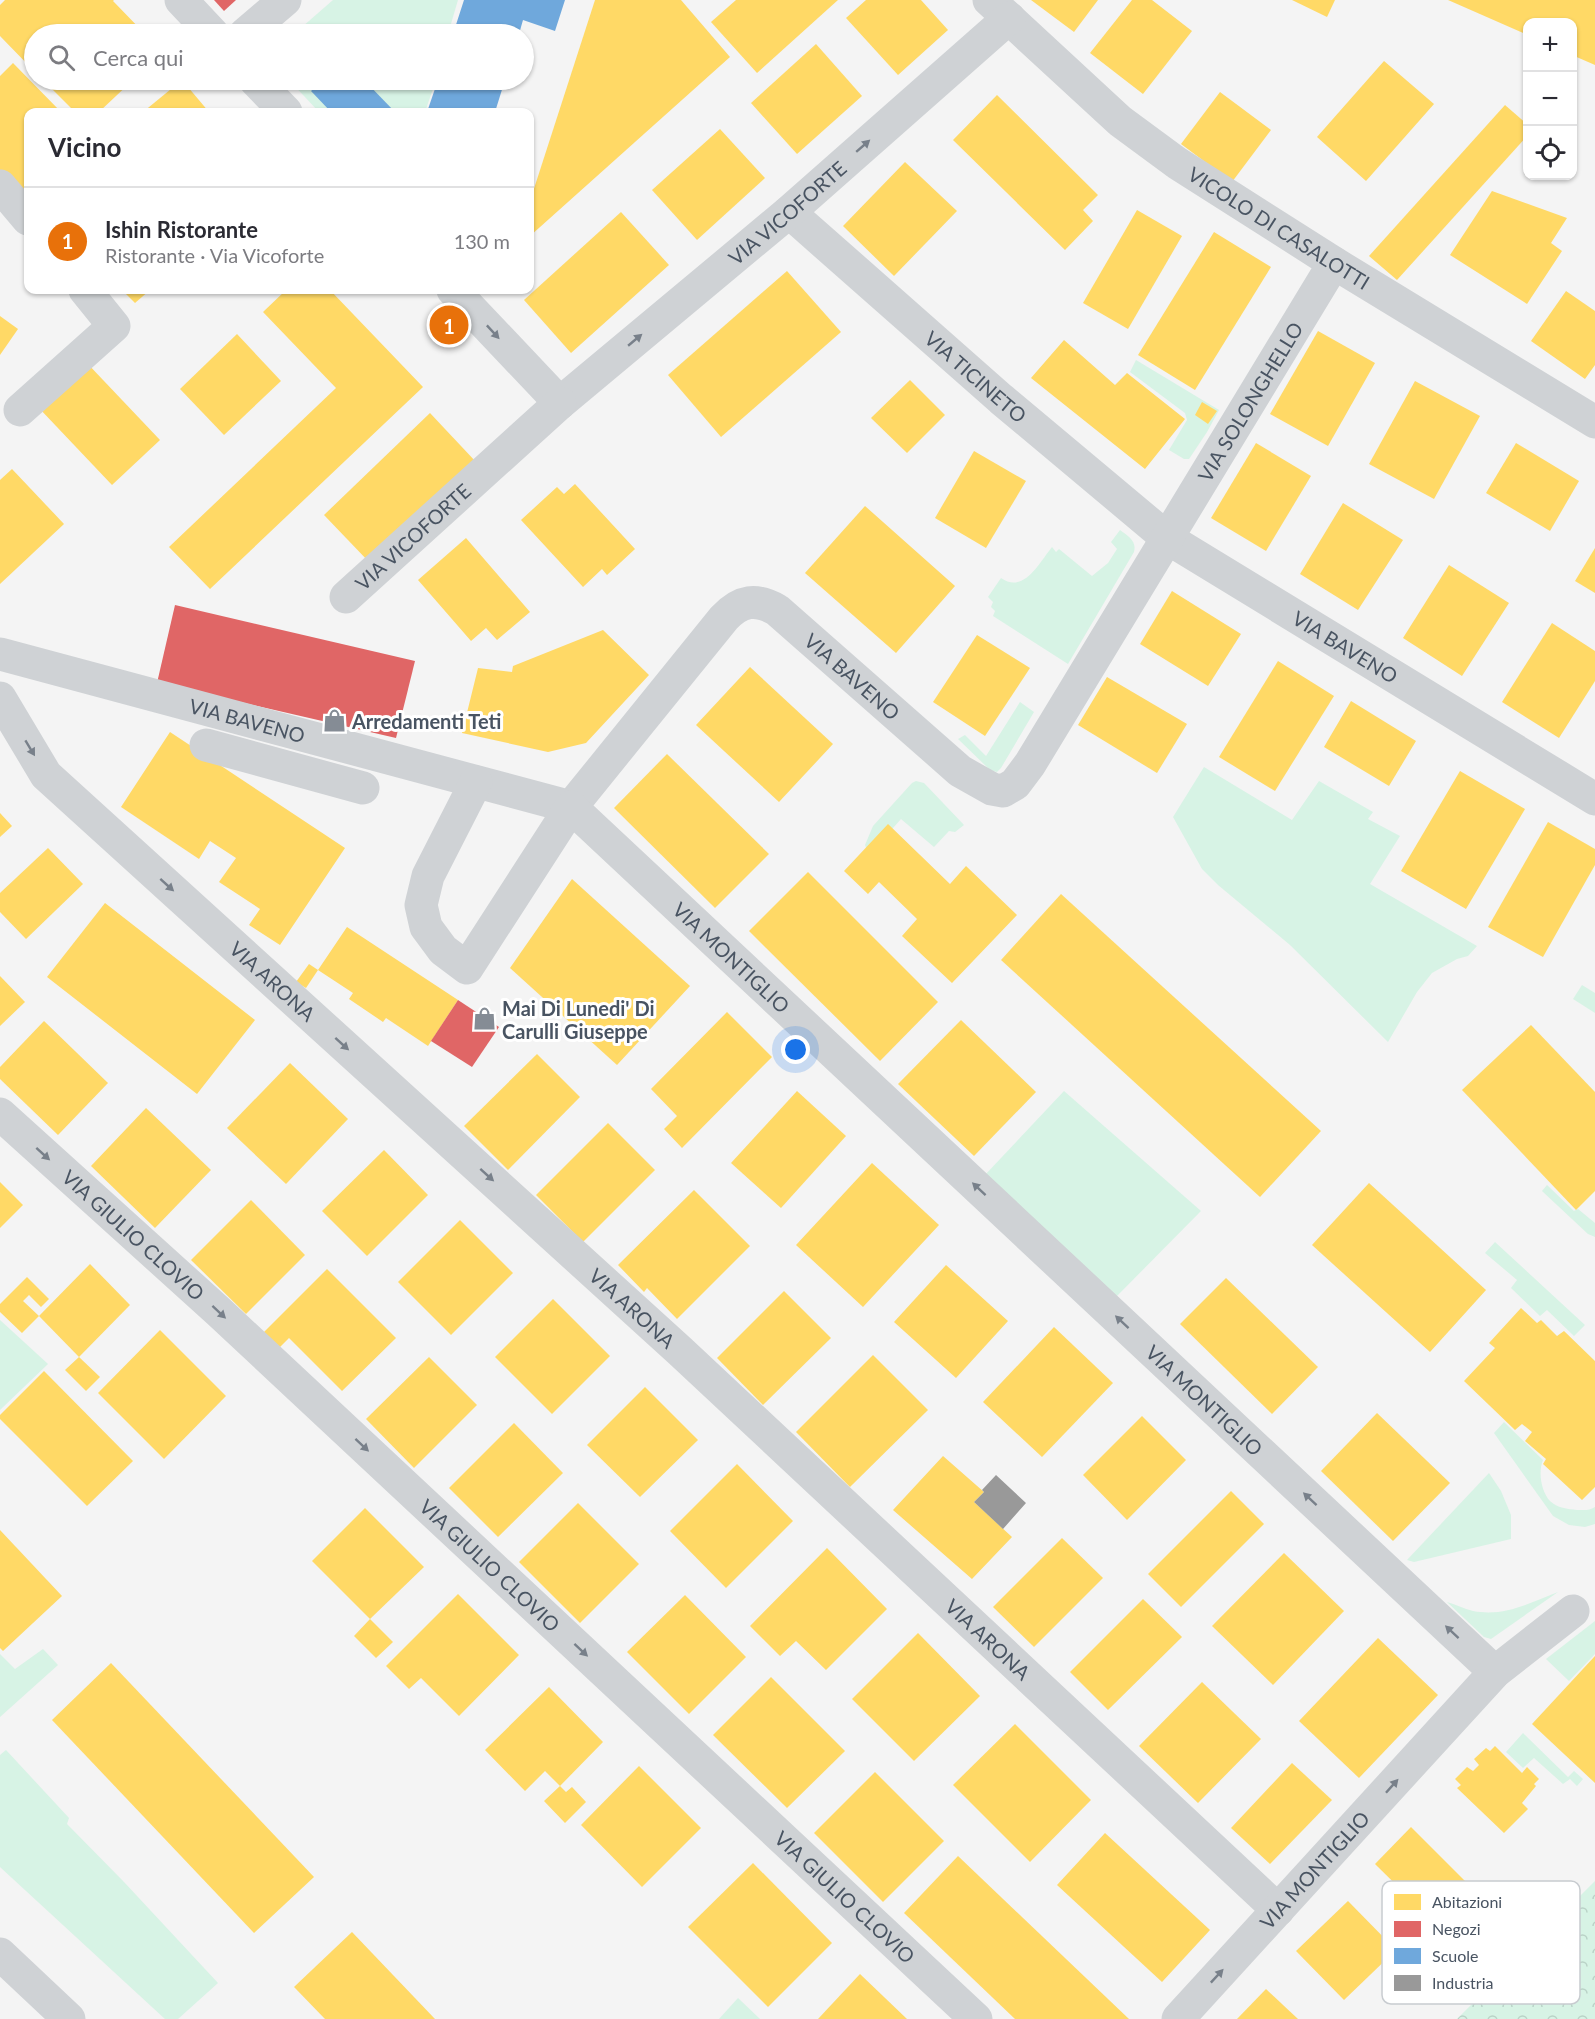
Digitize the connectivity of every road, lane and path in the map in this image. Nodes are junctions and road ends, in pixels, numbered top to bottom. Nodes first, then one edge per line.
1 (181, 0) edge
2 (285, 0) edge
3 (999, 9) edge
4 (204, 24) edge
5 (256, 24) edge
6 (265, 90) edge
7 (282, 108) edge
8 (0, 186) edge
9 (789, 212) junction
10 (24, 214) edge
11 (1334, 264) junction
12 (88, 294) edge
13 (457, 294) edge
14 (560, 403) junction
15 (20, 410) dead end
16 (1595, 422) edge
17 (1167, 538) junction
18 (346, 597) dead end
19 (0, 654) edge
20 (0, 698) edge
21 (302, 735) junction
22 (206, 745) dead end
23 (297, 771) junction
24 (476, 782) junction
25 (363, 788) dead end
26 (1595, 799) edge
27 (571, 807) junction
28 (0, 1114) edge
29 (1572, 1611) dead end
30 (1495, 1672) junction
31 (1278, 1910) junction
32 (0, 1954) edge
33 (69, 2019) edge
34 (976, 2019) edge
35 (1178, 2019) edge

1 - 4 street
2 - 5 street
9 -> 3 street, VIA VICOFORTE
3 - 11 street, VICOLO DI CASALOTTI
6 - 7 street
8 - 10 street
14 -> 9 street, VIA VICOFORTE
9 - 17 street, VIA TICINETO
11 - 16 street, VICOLO DI CASALOTTI
11 - 17 street, VIA SOLONGHELLO
12 - 15 street
13 -> 14 street
14 - 18 street, VIA VICOFORTE
17 - 26 street, VIA BAVENO
17 - 27 street, VIA BAVENO
19 - 21 street, VIA BAVENO
20 -> 31 street, VIA ARONA
21 - 23 street
21 - 24 street, VIA BAVENO
22 - 23 street
23 - 25 street
24 - 27 street, VIA BAVENO
24 - 27 street
30 -> 27 street, VIA MONTIGLIO
28 -> 34 street, VIA GIULIO CLOVIO
29 - 30 street
31 -> 30 street, VIA MONTIGLIO
35 -> 31 street, VIA MONTIGLIO
32 - 33 street

